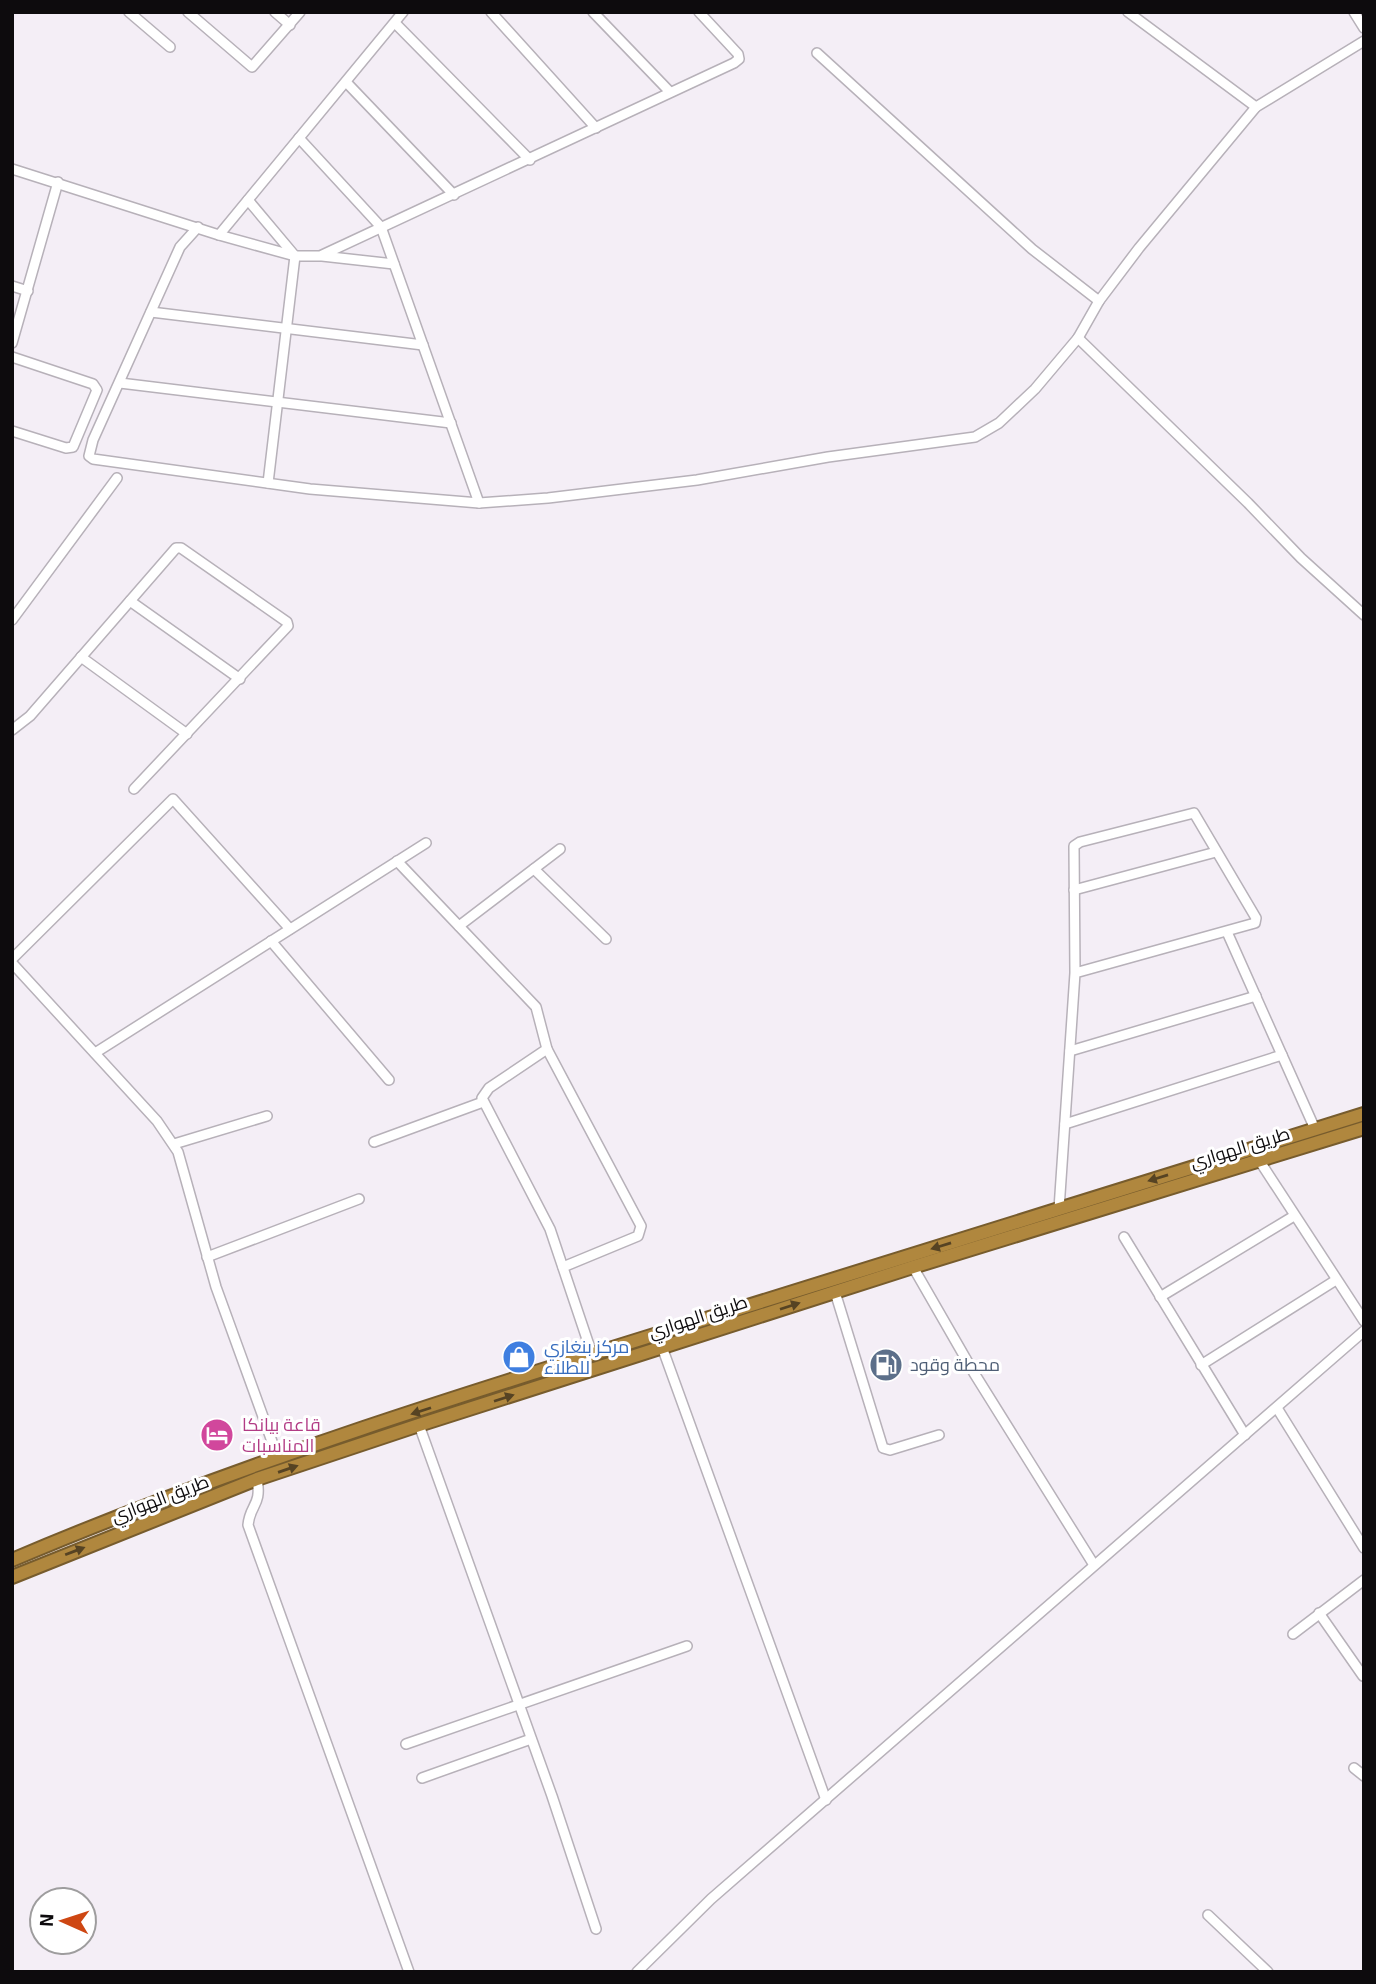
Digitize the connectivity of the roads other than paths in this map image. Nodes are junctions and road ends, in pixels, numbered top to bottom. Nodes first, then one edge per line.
1 (129, 12) edge
2 (188, 12) edge
3 (275, 12) edge
4 (300, 12) edge
5 (403, 12) edge
6 (491, 12) edge
7 (593, 12) edge
8 (699, 12) edge
9 (1128, 12) edge
10 (1354, 12) edge
11 (395, 23) junction
12 (290, 25) junction
13 (1364, 28) edge
14 (1364, 41) edge
15 (170, 47) dead end
16 (817, 53) dead end
17 (346, 82) junction
18 (670, 92) junction
19 (1256, 107) junction
20 (596, 128) junction
21 (299, 138) junction
22 (530, 160) junction
23 (12, 169) edge
24 (58, 183) junction
25 (454, 195) junction
26 (248, 200) junction
27 (198, 227) junction
28 (381, 227) junction
29 (219, 235) junction
30 (295, 256) junction
31 (320, 256) junction
32 (394, 264) junction
33 (12, 286) edge
34 (28, 291) junction
35 (1099, 302) junction
36 (151, 313) junction
37 (286, 328) junction
38 (1078, 338) junction
39 (12, 343) edge
40 (423, 345) junction
41 (12, 357) edge
42 (120, 383) junction
43 (277, 402) junction
44 (451, 423) junction
45 (12, 431) edge
46 (117, 478) dead end
47 (268, 483) junction
48 (479, 503) junction
49 (130, 601) junction
50 (1364, 615) edge
51 (12, 620) edge
52 (81, 657) junction
53 (240, 679) junction
54 (12, 730) edge
55 (187, 734) junction
56 (134, 789) dead end
57 (426, 843) dead end
58 (560, 849) dead end
59 (1216, 852) junction
60 (397, 861) junction
61 (534, 869) junction
62 (1074, 891) junction
63 (459, 926) junction
64 (290, 929) junction
65 (1227, 932) junction
66 (606, 939) dead end
67 (271, 941) junction
68 (12, 961) edge
69 (1075, 973) junction
70 (1256, 996) junction
71 (547, 1049) junction
72 (1070, 1051) junction
73 (95, 1053) junction
74 (1282, 1055) junction
75 (388, 1080) dead end
76 (483, 1102) junction
77 (1364, 1114) edge
78 (267, 1116) dead end
79 (1065, 1124) junction
80 (1364, 1128) edge
81 (1315, 1129) junction
82 (374, 1142) dead end
83 (174, 1144) junction
84 (1259, 1160) junction
85 (359, 1199) dead end
86 (1059, 1209) junction
87 (1294, 1216) junction
88 (1124, 1237) dead end
89 (207, 1257) junction
90 (563, 1267) junction
91 (913, 1267) junction
92 (1336, 1280) junction
93 (835, 1292) junction
94 (1160, 1297) junction
95 (1364, 1321) edge
96 (1364, 1331) edge
97 (662, 1347) junction
98 (592, 1354) junction
99 (1201, 1364) junction
100 (1277, 1408) junction
101 (419, 1425) junction
102 (939, 1435) dead end
103 (1245, 1435) junction
104 (278, 1458) junction
105 (257, 1479) junction
106 (214, 1490) junction
107 (1364, 1548) edge
108 (12, 1560) edge
109 (1094, 1565) junction
110 (12, 1577) edge
111 (1364, 1580) edge
112 (1320, 1613) junction
113 (1293, 1634) dead end
114 (687, 1646) dead end
115 (1363, 1676) edge
116 (519, 1704) junction
117 (531, 1739) junction
118 (406, 1744) dead end
119 (1354, 1768) dead end
120 (1364, 1776) edge
121 (422, 1778) dead end
122 (826, 1800) junction
123 (1208, 1915) dead end
124 (596, 1929) dead end
125 (410, 1972) edge
126 (637, 1972) edge
127 (1268, 1972) edge

1 - 15 street
2 - 12 street
3 - 12 street
4 - 12 street
5 - 11 street
6 - 20 street
7 - 18 street
8 - 18 street
9 - 19 street
10 - 13 street
11 - 17 street
11 - 22 street
14 - 19 street
16 - 35 street
17 - 21 street
17 - 25 street
18 - 20 street
19 - 35 street
20 - 22 street
21 - 26 street
21 - 28 street
22 - 25 street
23 - 24 street
24 - 27 street
24 - 34 street
25 - 28 street
26 - 29 street
26 - 30 street
27 - 29 street
27 - 36 street
28 - 31 street
28 - 32 street
29 - 30 street
30 - 31 street
30 - 37 street
31 - 32 street
32 - 40 street
33 - 34 street
34 - 39 street
35 - 38 street
36 - 37 street
36 - 42 street
37 - 40 street
37 - 43 street
38 - 48 street
38 - 50 street
40 - 44 street
41 - 45 street
42 - 43 street
42 - 47 street
43 - 44 street
43 - 47 street
44 - 48 street
46 - 51 street
47 - 48 street
49 - 52 street
49 - 53 street
49 - 53 street
52 - 54 street
52 - 55 street
53 - 55 street
55 - 56 street
57 - 60 street
58 - 61 street
59 - 62 street
59 - 62 street
59 - 65 street
60 - 63 street
60 - 64 street
61 - 63 street
61 - 66 street
62 - 69 street
63 - 71 street
64 - 67 street
64 - 68 street
65 - 69 street
65 - 70 street
67 - 73 street
67 - 75 street
68 - 73 street
69 - 72 street
70 - 72 street
70 - 74 street
71 - 76 street
71 - 90 street
72 - 79 street
73 - 83 street
74 - 79 street
74 - 81 street
76 - 82 street
76 - 90 street
77 - 81 highway, طريق الهواري
78 - 83 street
79 - 86 street
80 - 84 highway, طريق الهواري
81 -> 86 highway, طريق الهواري
83 - 89 street
84 - 87 street
84 - 91 highway, طريق الهواري
85 - 89 street
86 -> 98 highway, طريق الهواري
87 - 92 street
87 - 94 street
88 - 94 street
89 - 104 street
90 - 98 street
91 - 93 highway, طريق الهواري
91 - 109 street
92 - 95 street
92 - 99 street
97 -> 93 highway, طريق الهواري
93 - 102 street
94 - 99 street
96 - 100 street
101 -> 97 highway, طريق الهواري
97 - 122 street
98 -> 104 highway, طريق الهواري
99 - 103 street
100 - 103 street
100 - 107 street
105 -> 101 highway, طريق الهواري
101 - 116 street
103 - 109 street
104 - 106 highway, طريق الهواري
105 - 106 highway, طريق الهواري
105 - 125 street
106 - 108 highway, طريق الهواري
110 -> 106 highway, طريق الهواري
109 - 122 street
111 - 112 street
112 - 113 street
112 - 115 street
114 - 116 street
116 - 117 street
116 - 118 street
117 - 121 street
117 - 124 street
119 - 120 street
122 - 126 street
123 - 127 street

